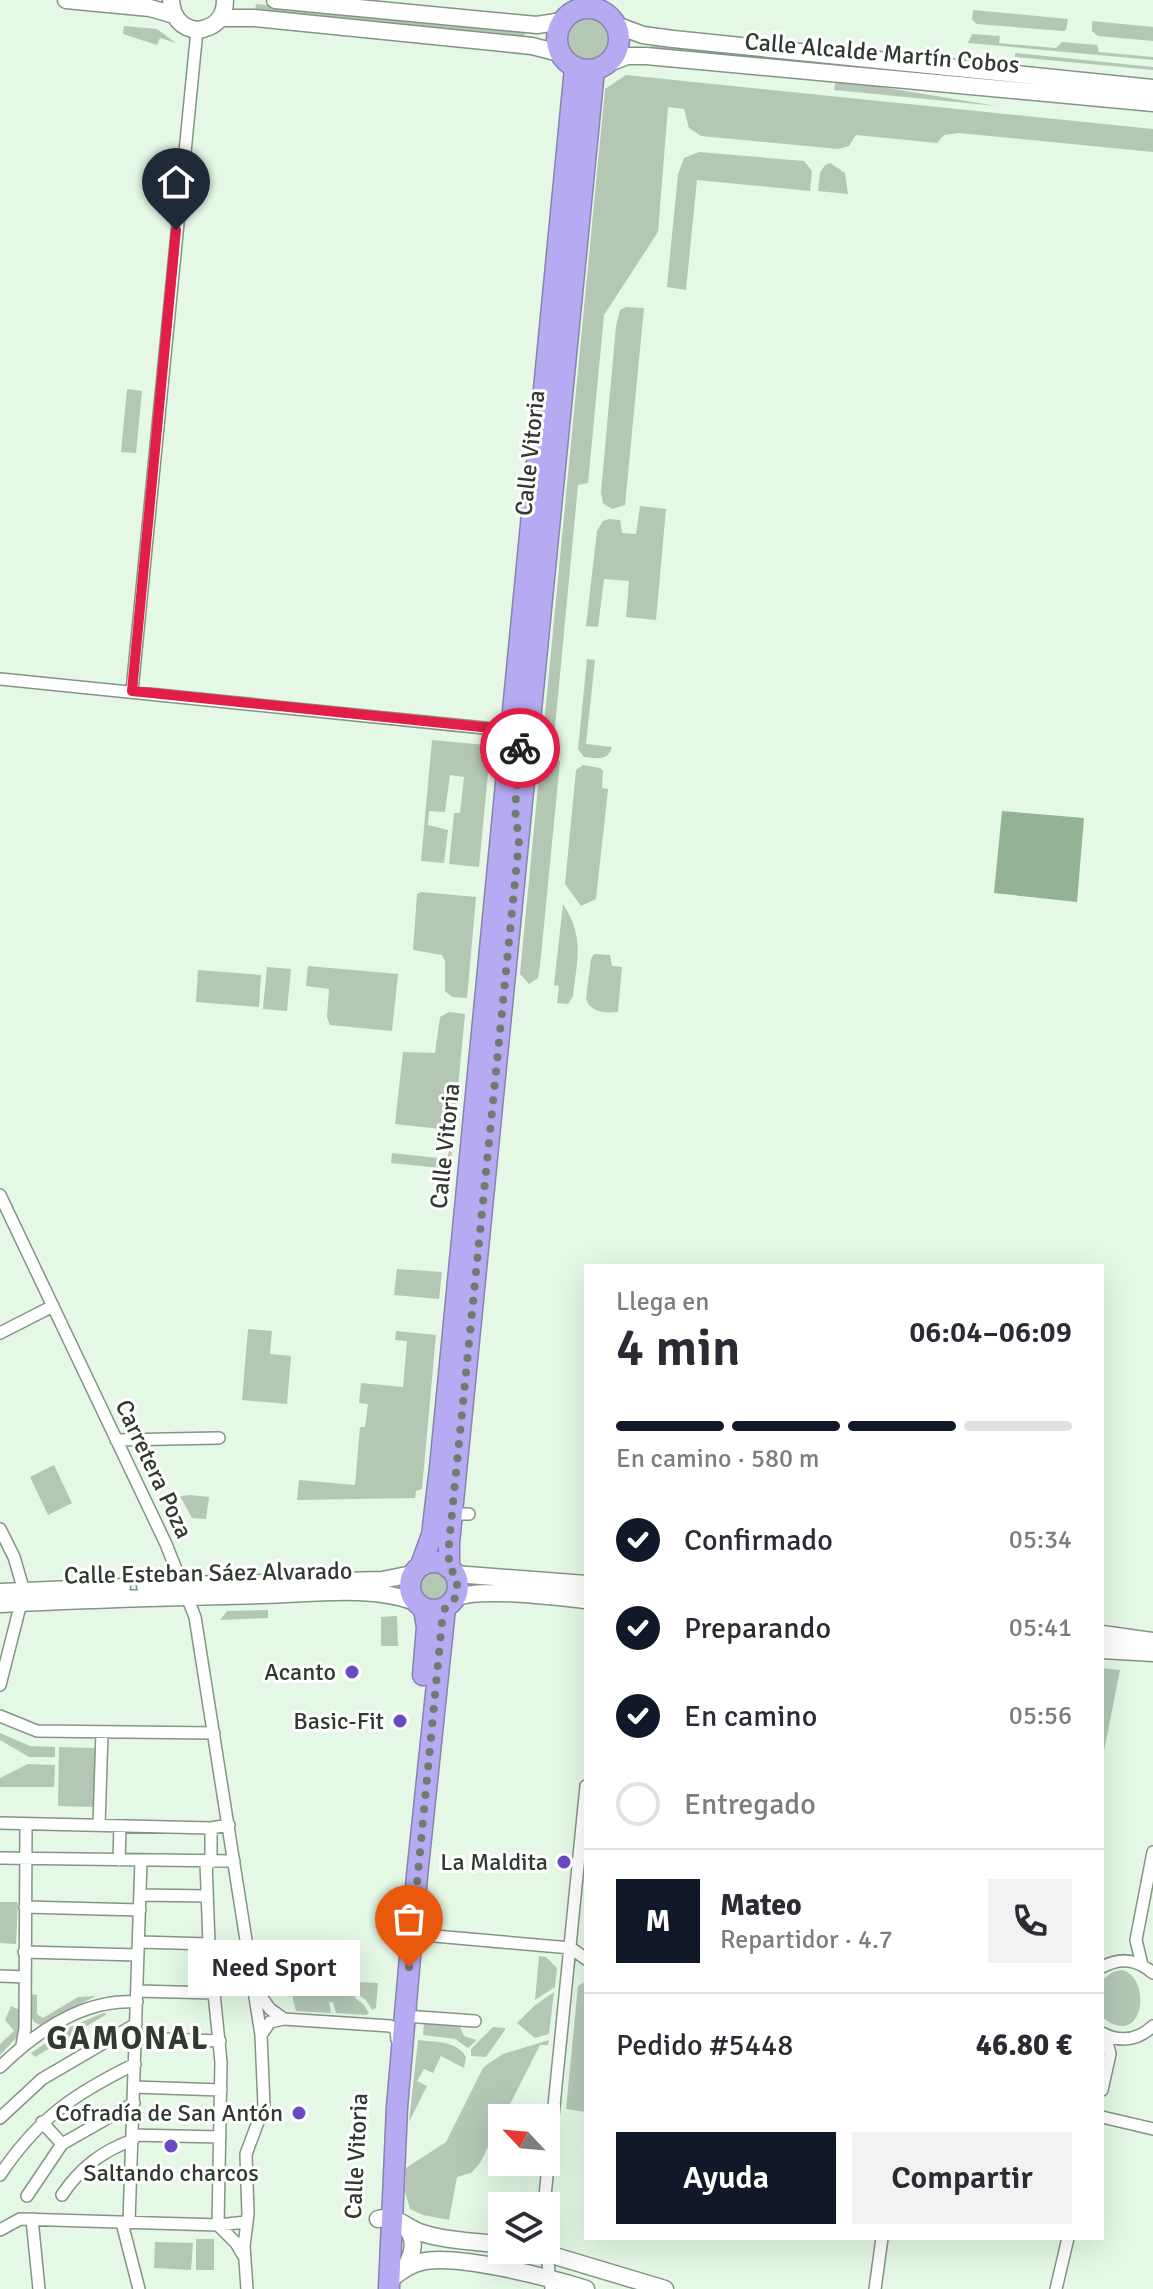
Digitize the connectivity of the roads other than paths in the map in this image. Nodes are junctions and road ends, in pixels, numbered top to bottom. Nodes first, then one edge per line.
1 (66, 0) edge
2 (225, 0) edge
3 (275, 0) edge
4 (173, 8) edge
5 (574, 10) edge
6 (608, 13) edge
7 (221, 18) junction
8 (197, 30) junction
9 (559, 53) junction
10 (592, 67) junction
11 (1153, 88) edge
12 (1153, 103) edge
13 (0, 679) edge
14 (132, 691) junction
15 (532, 707) junction
16 (511, 730) junction
17 (519, 841) junction
18 (0, 1195) edge
19 (53, 1306) junction
20 (0, 1333) edge
21 (219, 1438) dead end
22 (116, 1440) junction
23 (0, 1529) edge
24 (417, 1570) junction
25 (452, 1571) junction
26 (584, 1584) edge
27 (185, 1590) junction
28 (0, 1592) edge
29 (22, 1597) junction
30 (584, 1600) edge
31 (0, 1604) edge
32 (435, 1604) junction
33 (1104, 1634) edge
34 (1153, 1641) edge
35 (1104, 1650) edge
36 (1153, 1653) edge
37 (3, 1660) edge
38 (0, 1685) edge
39 (0, 1716) edge
40 (102, 1732) junction
41 (214, 1733) junction
42 (584, 1808) edge
43 (0, 1823) edge
44 (26, 1824) junction
45 (99, 1825) junction
46 (229, 1825) junction
47 (120, 1826) junction
48 (211, 1828) junction
49 (1153, 1856) edge
50 (0, 1858) edge
51 (26, 1858) junction
52 (119, 1860) junction
53 (141, 1860) junction
54 (208, 1862) junction
55 (235, 1866) junction
56 (140, 1895) junction
57 (207, 1896) junction
58 (25, 1907) junction
59 (140, 1910) junction
60 (573, 1927) junction
61 (412, 1934) junction
62 (584, 1935) edge
63 (1136, 1940) junction
64 (209, 1944) junction
65 (571, 1948) junction
66 (139, 1949) junction
67 (24, 1952) junction
68 (584, 1959) edge
69 (1118, 1961) junction
70 (1142, 1965) junction
71 (1104, 1966) edge
72 (1153, 1973) edge
73 (0, 1976) edge
74 (25, 1977) junction
75 (567, 1977) junction
76 (254, 1983) junction
77 (214, 1993) junction
78 (137, 1996) junction
79 (284, 2019) junction
80 (397, 2021) junction
81 (475, 2021) dead end
82 (136, 2024) junction
83 (1153, 2026) edge
84 (1104, 2034) edge
85 (261, 2035) junction
86 (1104, 2036) edge
87 (135, 2038) junction
88 (1127, 2039) junction
89 (220, 2041) junction
90 (22, 2045) junction
91 (1110, 2054) junction
92 (135, 2064) junction
93 (0, 2067) edge
94 (1104, 2081) edge
95 (134, 2087) junction
96 (221, 2090) junction
97 (134, 2103) junction
98 (1104, 2117) edge
99 (0, 2118) edge
100 (42, 2122) junction
101 (1153, 2129) edge
102 (220, 2137) junction
103 (133, 2138) junction
104 (62, 2144) junction
105 (0, 2175) edge
106 (545, 2192) edge
107 (62, 2195) dead end
108 (27, 2196) dead end
109 (32, 2219) junction
110 (391, 2220) junction
111 (246, 2222) junction
112 (126, 2223) junction
113 (218, 2225) junction
114 (0, 2230) edge
115 (469, 2240) junction
116 (882, 2240) edge
117 (1068, 2240) edge
118 (488, 2243) edge
119 (560, 2255) edge
120 (244, 2256) junction
121 (466, 2263) junction
122 (546, 2264) edge
123 (390, 2282) edge
124 (551, 2284) edge
125 (39, 2289) edge
126 (139, 2289) edge
127 (247, 2289) edge
128 (586, 2289) edge
129 (665, 2289) edge
130 (875, 2289) edge
131 (1056, 2289) edge

1 - 4 main road
2 - 7 main road
3 - 5 main road
4 - 8 main road
5 - 6 highway
5 - 9 highway
6 - 10 highway
6 - 11 main road, Calle Alcalde Martín Cobos
7 - 8 main road
7 - 9 main road
8 - 14 street
9 - 10 highway
10 - 12 main road, Calle Alcalde Martín Cobos
10 - 15 highway, Calle Vitoria
10 - 16 highway, Calle Vitoria
13 - 14 street
14 - 16 street
15 - 16 highway
15 - 17 highway, Calle Vitoria
16 - 17 street, Calle Vitoria
16 - 24 highway, Calle Vitoria
17 - 25 highway, Calle Vitoria
18 - 19 street, Carretera Poza
19 - 20 street
19 - 22 street, Carretera Poza
21 - 22 street
22 - 27 street, Carretera Poza
23 - 29 street
24 - 25 highway
24 - 27 main road, Calle Esteban Sáez Alvarado
24 - 32 highway
25 - 26 main road
25 - 32 highway
27 - 29 main road, Calle Esteban Sáez Alvarado
27 - 32 main road, Calle Esteban Sáez Alvarado
27 - 41 street, Carretera Poza
28 - 29 main road, Calle Esteban Sáez Alvarado
29 - 31 main road, Calle Esteban Sáez Alvarado
29 - 37 street
30 - 32 main road, Calle Esteban Sáez Alvarado
32 - 61 highway, Calle Vitoria
32 - 80 highway, Calle Vitoria
33 - 34 main road
35 - 36 main road
37 - 38 street
39 - 40 street
40 - 41 street
40 - 45 street
41 - 46 street, Carretera Poza
42 - 60 street
43 - 44 street
44 - 45 street
44 - 51 street
45 - 47 street
46 - 48 street
46 - 55 street, Carretera Poza
47 - 48 street
47 - 52 street
48 - 54 street
49 - 63 street
50 - 51 street
51 - 52 street
51 - 58 street
52 - 53 street
53 - 54 street
53 - 56 street
54 - 55 street
54 - 57 street
55 - 76 street, Carretera Poza
56 - 57 street
56 - 59 street
57 - 64 street
58 - 59 street
58 - 67 street
59 - 66 street
60 - 62 street
60 - 65 street
61 - 65 street
61 - 80 highway, Calle Vitoria
63 - 69 street
63 - 70 street
64 - 66 street
64 - 77 street
65 - 68 street
65 - 75 street
66 - 67 street
66 - 78 street
67 - 74 street
68 - 75 street
69 - 70 street
69 - 71 street
70 - 72 street
73 - 74 street
74 - 90 street
75 - 106 street
76 - 79 street
76 - 85 street, Carretera Poza
77 - 78 street
77 - 89 street
78 - 82 street
78 - 90 street
79 - 80 street
79 - 85 street
80 - 81 street
80 - 110 highway, Calle Vitoria
80 - 110 highway, Calle Vitoria
82 - 87 street
82 - 99 street
83 - 88 street
84 - 88 street
85 - 111 street, Carretera Poza
86 - 91 street
87 - 89 street
87 - 92 street
88 - 91 street
89 - 96 street
90 - 93 street
91 - 94 street
92 - 95 street
92 - 100 street
95 - 96 street
95 - 97 street
96 - 102 street
97 - 103 street
97 - 104 street
98 - 101 street
100 - 104 street
100 - 105 street
102 - 103 street
102 - 113 street
103 - 107 street
103 - 112 street
104 - 108 street
109 - 112 street
109 - 114 street
109 - 125 street
110 - 115 main road
110 - 123 highway, Calle Vitoria
110 - 123 main road
111 - 113 street
111 - 120 street, Carretera Poza
112 - 113 street
112 - 126 street
113 - 120 street
115 - 118 main road
115 - 121 main road
116 - 130 street
117 - 131 street
119 - 129 main road
120 - 127 street, Carretera Poza
121 - 123 main road
121 - 124 main road
122 - 124 street
124 - 128 main road

